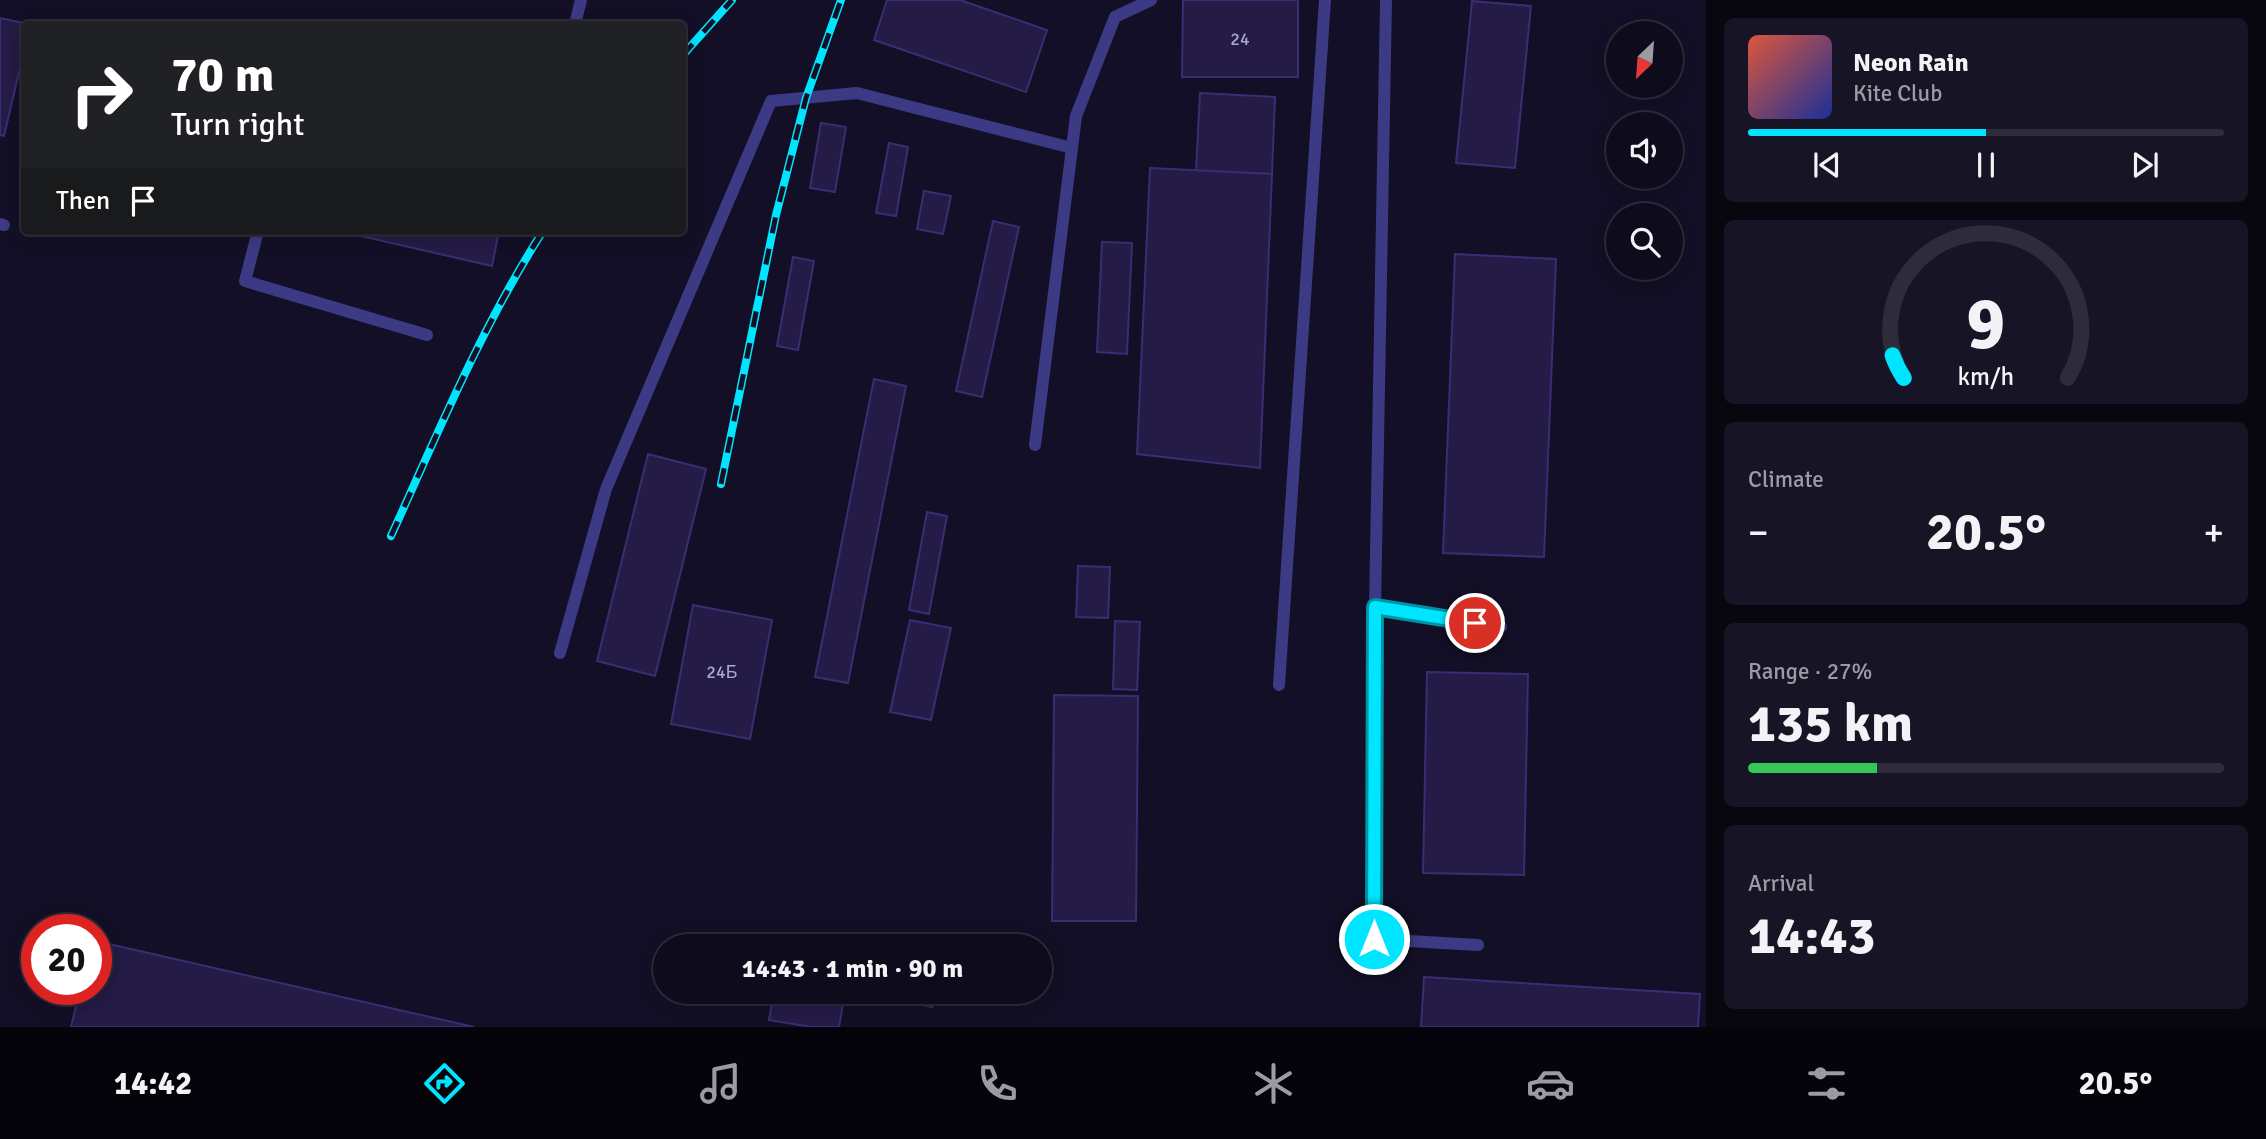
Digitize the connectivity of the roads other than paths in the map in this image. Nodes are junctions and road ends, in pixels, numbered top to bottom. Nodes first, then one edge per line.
1 (582, 0) edge
2 (1151, 0) edge
3 (1325, 0) edge
4 (1386, 0) edge
5 (576, 21) edge
6 (1072, 148) junction
7 (257, 235) edge
8 (427, 335) dead end
9 (1035, 445) dead end
10 (1375, 607) junction
11 (1501, 627) dead end
12 (560, 653) dead end
13 (1279, 685) dead end
14 (1478, 945) dead end

1 - 5 lane
2 - 6 lane
3 - 13 lane
4 - 10 lane
6 - 9 lane
6 - 12 lane
7 - 8 lane
10 - 11 lane
10 - 14 lane

